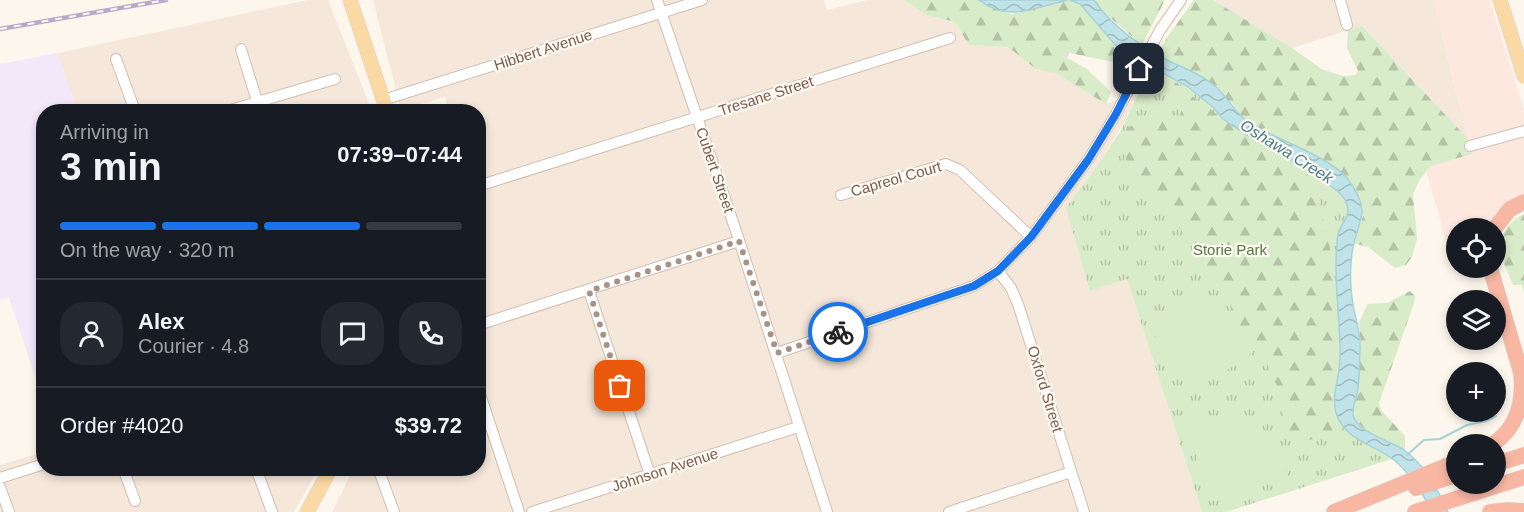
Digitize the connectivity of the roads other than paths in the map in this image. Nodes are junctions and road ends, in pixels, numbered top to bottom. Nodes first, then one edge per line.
1 (350, 0) edge
2 (657, 0) edge
3 (702, 0) edge
4 (1180, 0) edge
5 (1340, 0) edge
6 (1500, 0) edge
7 (661, 13) junction
8 (1347, 26) dead end
9 (950, 38) dead end
10 (1520, 47) edge
11 (241, 49) dead end
12 (116, 59) dead end
13 (1524, 76) edge
14 (335, 79) dead end
15 (132, 104) edge
16 (257, 104) edge
17 (264, 104) edge
18 (384, 104) edge
19 (391, 104) edge
20 (696, 118) junction
21 (1524, 131) edge
22 (1470, 146) dead end
23 (486, 184) edge
24 (841, 195) dead end
25 (1524, 202) edge
26 (1503, 218) edge
27 (1031, 237) junction
28 (739, 241) junction
29 (998, 271) junction
30 (1493, 278) edge
31 (589, 291) junction
32 (486, 323) edge
33 (777, 353) junction
34 (486, 412) edge
35 (798, 427) junction
36 (1506, 434) edge
37 (1524, 455) edge
38 (1506, 461) edge
39 (36, 467) edge
40 (1071, 472) junction
41 (1446, 472) edge
42 (650, 475) junction
43 (126, 476) edge
44 (259, 476) edge
45 (327, 476) edge
46 (381, 476) edge
47 (1524, 477) edge
48 (0, 478) edge
49 (0, 487) edge
50 (1383, 496) junction
51 (135, 501) dead end
52 (953, 511) edge
53 (1524, 511) edge
54 (9, 512) edge
55 (273, 512) edge
56 (307, 512) edge
57 (394, 512) edge
58 (519, 512) edge
59 (532, 512) edge
60 (827, 512) edge
61 (1084, 512) edge
62 (1334, 512) edge
63 (1341, 512) edge
64 (1415, 512) edge
65 (1490, 512) edge

1 - 18 main road
2 - 7 street, Cubert Street
3 - 7 street, Hibbert Avenue
4 - 27 street
5 - 8 street
6 - 10 main road
7 - 19 street, Hibbert Avenue
7 - 20 street, Cubert Street
9 - 20 street, Tresane Street
10 - 13 main road
11 - 16 street
12 - 15 street
14 - 17 street
20 - 23 street, Tresane Street
20 - 28 street, Cubert Street
21 - 22 street
24 - 27 street, Capreol Court
25 - 26 highway
27 - 29 street
28 - 31 street
28 - 33 street, Cubert Street
29 - 33 street
29 - 40 street, Oxford Street
30 - 36 highway
31 - 32 street
31 - 42 street
33 - 35 street, Cubert Street
34 - 58 street
35 - 42 street, Johnson Avenue
35 - 60 street, Cubert Street
37 - 38 highway
39 - 48 street
40 - 52 street
40 - 61 street, Oxford Street
41 - 50 highway
42 - 59 street, Johnson Avenue
43 - 51 street
44 - 55 street
45 - 56 main road
46 - 57 street
47 - 64 highway
49 - 54 street
50 - 62 highway
50 - 63 highway
53 - 65 highway

